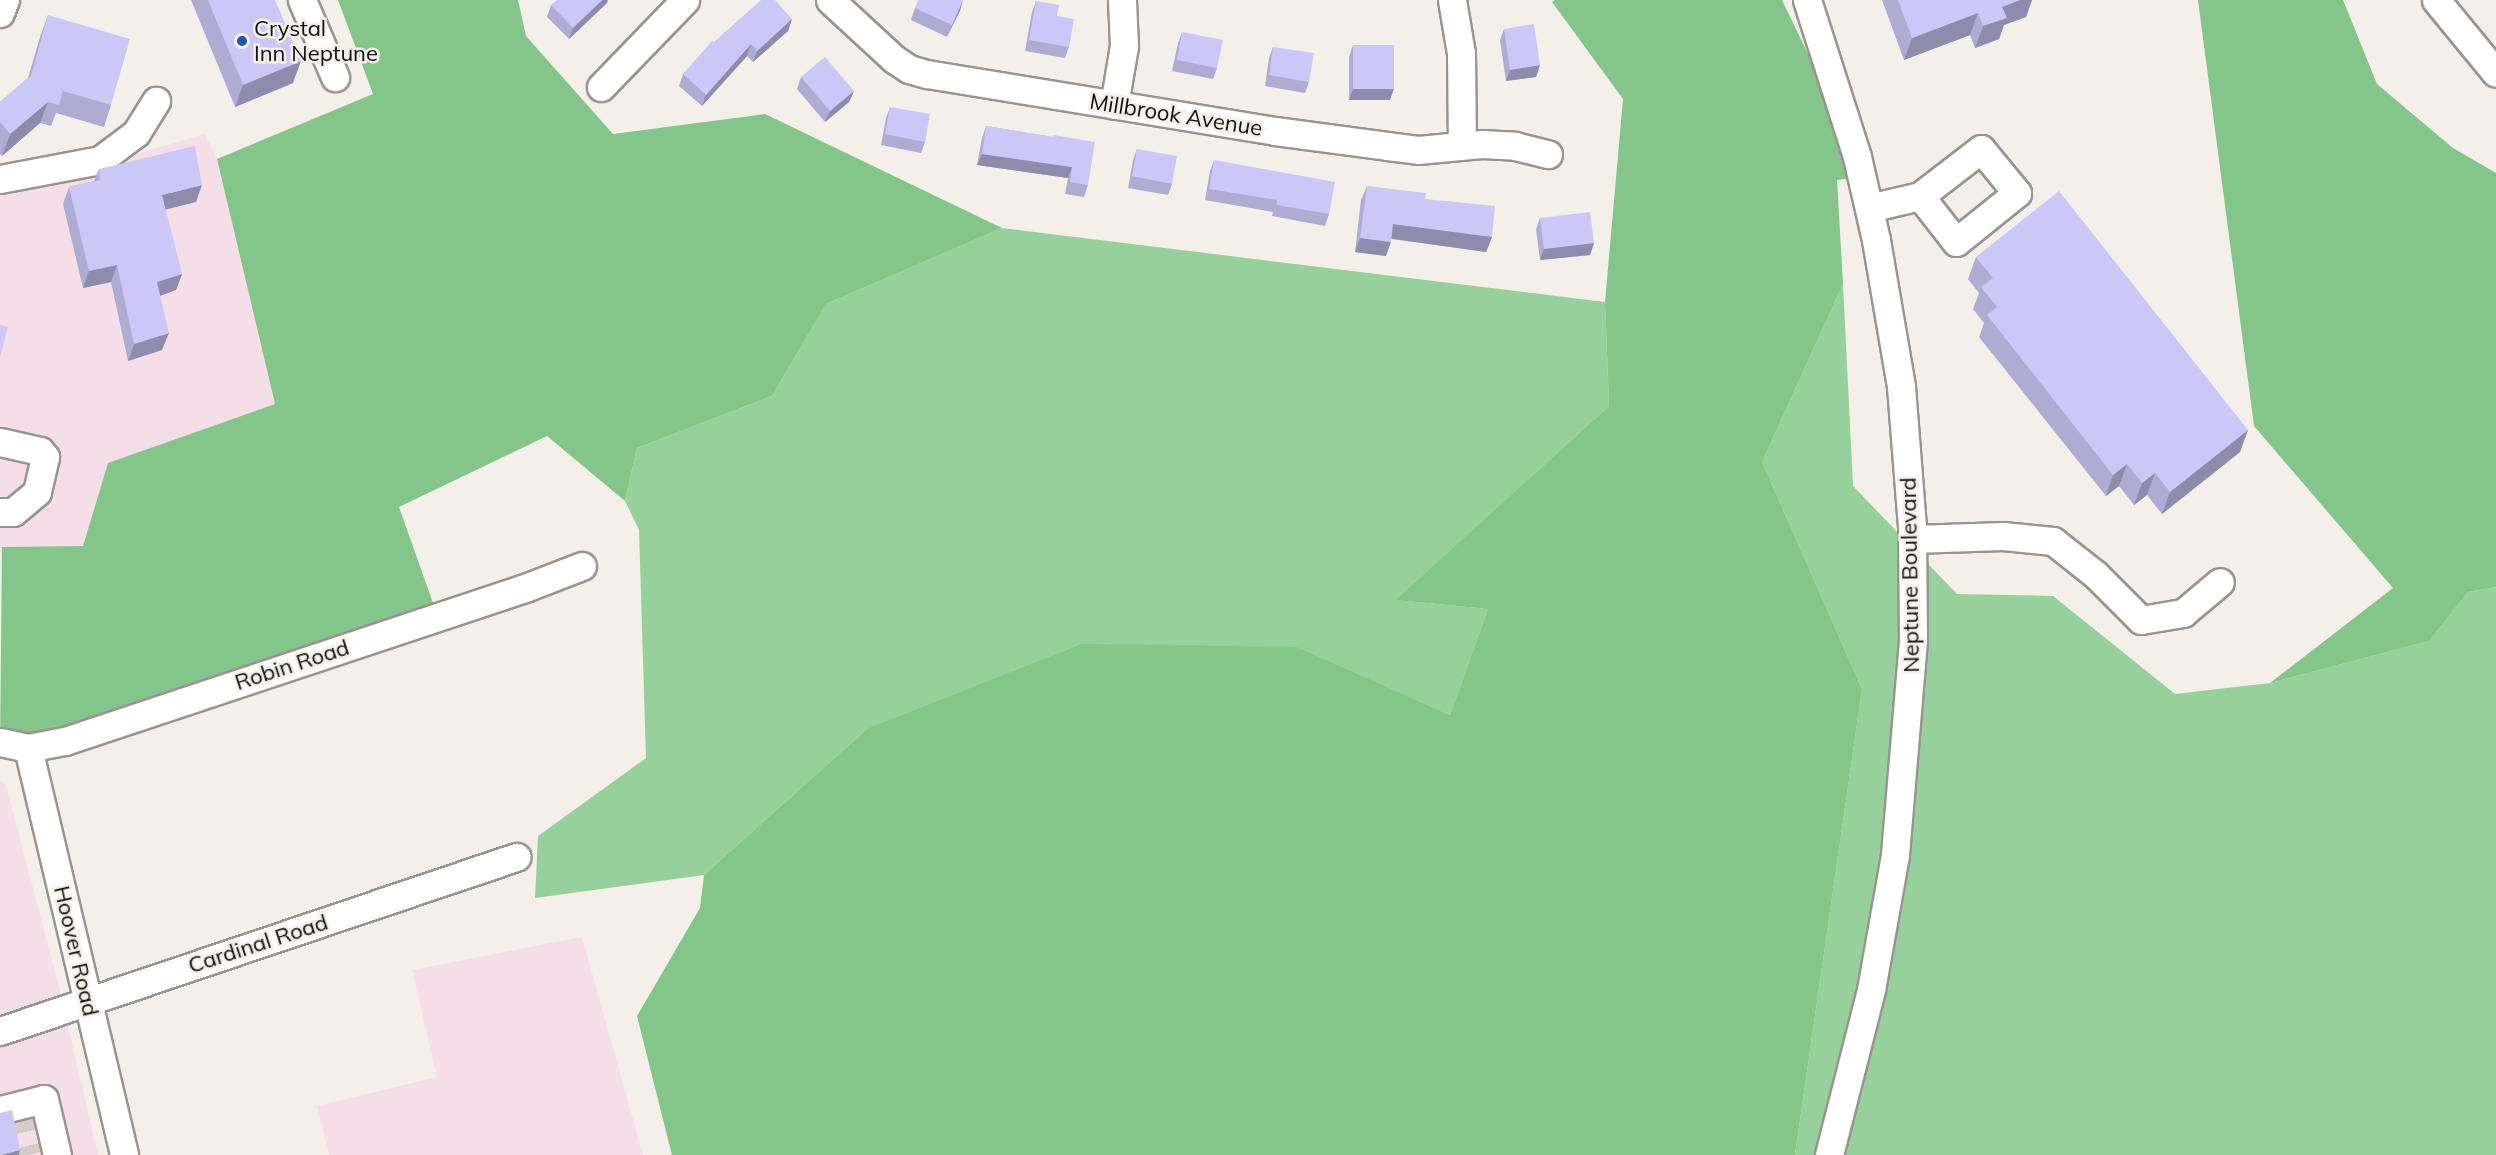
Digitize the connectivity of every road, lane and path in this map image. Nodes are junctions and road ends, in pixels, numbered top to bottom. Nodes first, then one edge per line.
1 (5, 0) edge
2 (302, 0) edge
3 (685, 0) edge
4 (830, 0) edge
5 (1122, 0) edge
6 (1452, 0) edge
7 (1807, 0) edge
8 (2436, 0) edge
9 (0, 13) edge
10 (2496, 73) edge
11 (335, 77) dead end
12 (601, 87) dead end
13 (156, 101) dead end
14 (1114, 105) junction
15 (1462, 145) junction
16 (1548, 154) dead end
17 (0, 179) edge
18 (1920, 196) dead end
19 (1869, 207) junction
20 (0, 442) edge
21 (0, 513) edge
22 (1913, 539) junction
23 (582, 566) dead end
24 (2220, 582) dead end
25 (0, 742) edge
26 (28, 748) junction
27 (516, 857) dead end
28 (88, 1001) junction
29 (0, 1031) edge
30 (0, 1110) edge
31 (57, 1155) edge
32 (124, 1155) edge
33 (1829, 1155) edge

1 - 9 street
2 - 11 street
3 - 12 street
4 - 14 street, Millbrook Avenue
5 - 14 street
6 - 15 street
7 - 19 street, Neptune Boulevard
8 - 10 street
13 - 17 street
14 - 15 street, Millbrook Avenue
15 - 16 street, Millbrook Avenue
18 - 19 street
19 - 22 street, Neptune Boulevard
20 - 21 street
22 - 24 street
22 - 33 street, Neptune Boulevard
23 - 26 street, Robin Road
25 - 26 street, Robin Road
26 - 28 street, Hoover Road
27 - 28 street, Cardinal Road
28 - 29 street, Cardinal Road
28 - 32 street, Hoover Road
30 - 31 street

